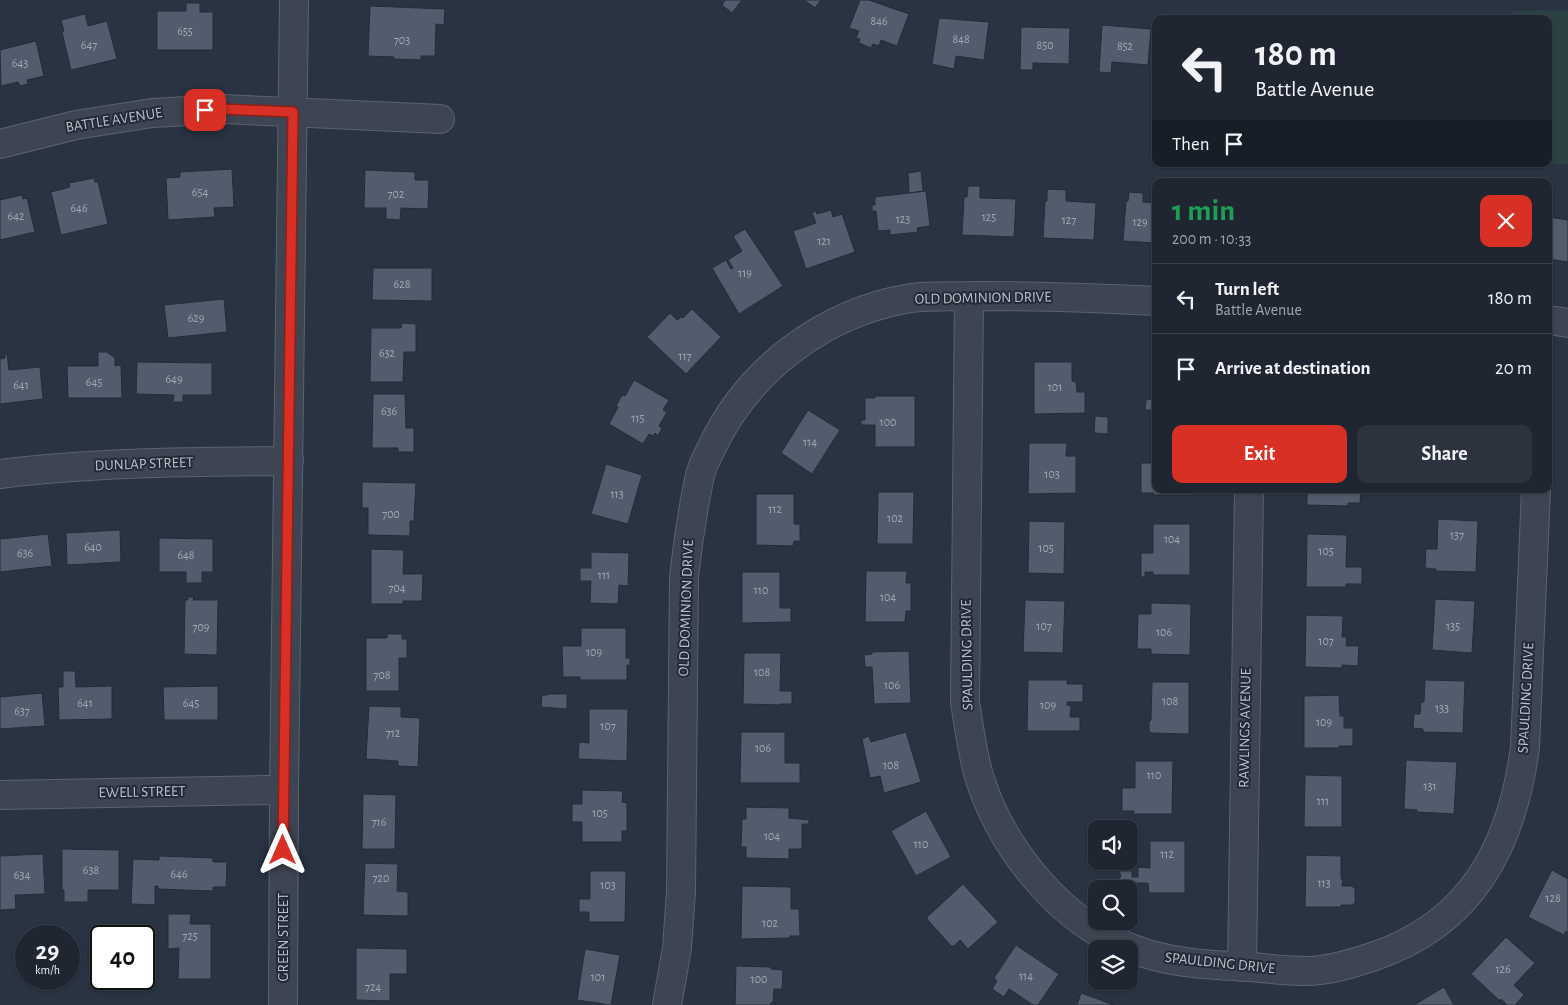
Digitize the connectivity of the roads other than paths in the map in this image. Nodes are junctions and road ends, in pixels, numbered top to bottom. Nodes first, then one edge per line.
1 (294, 0) edge
2 (293, 112) junction
3 (440, 119) dead end
4 (0, 144) edge
5 (969, 296) junction
6 (1152, 301) edge
7 (1552, 321) edge
8 (1568, 324) edge
9 (289, 462) junction
10 (0, 474) edge
11 (1248, 493) edge
12 (1536, 493) edge
13 (284, 792) junction
14 (0, 795) edge
15 (1242, 967) junction
16 (283, 1005) edge
17 (667, 1005) edge

1 - 2 street, GREEN STREET
2 - 3 street, BATTLE AVENUE
2 - 4 street, BATTLE AVENUE
2 - 9 street, GREEN STREET
5 - 6 street, OLD DOMINION DRIVE
5 - 15 street, SPAULDING DRIVE
5 - 17 street, OLD DOMINION DRIVE
7 - 8 street
9 - 10 street, DUNLAP STREET
9 - 13 street, GREEN STREET
11 - 15 street, RAWLINGS AVENUE
12 - 15 street, SPAULDING DRIVE
13 - 14 street, EWELL STREET
13 - 16 street, GREEN STREET

